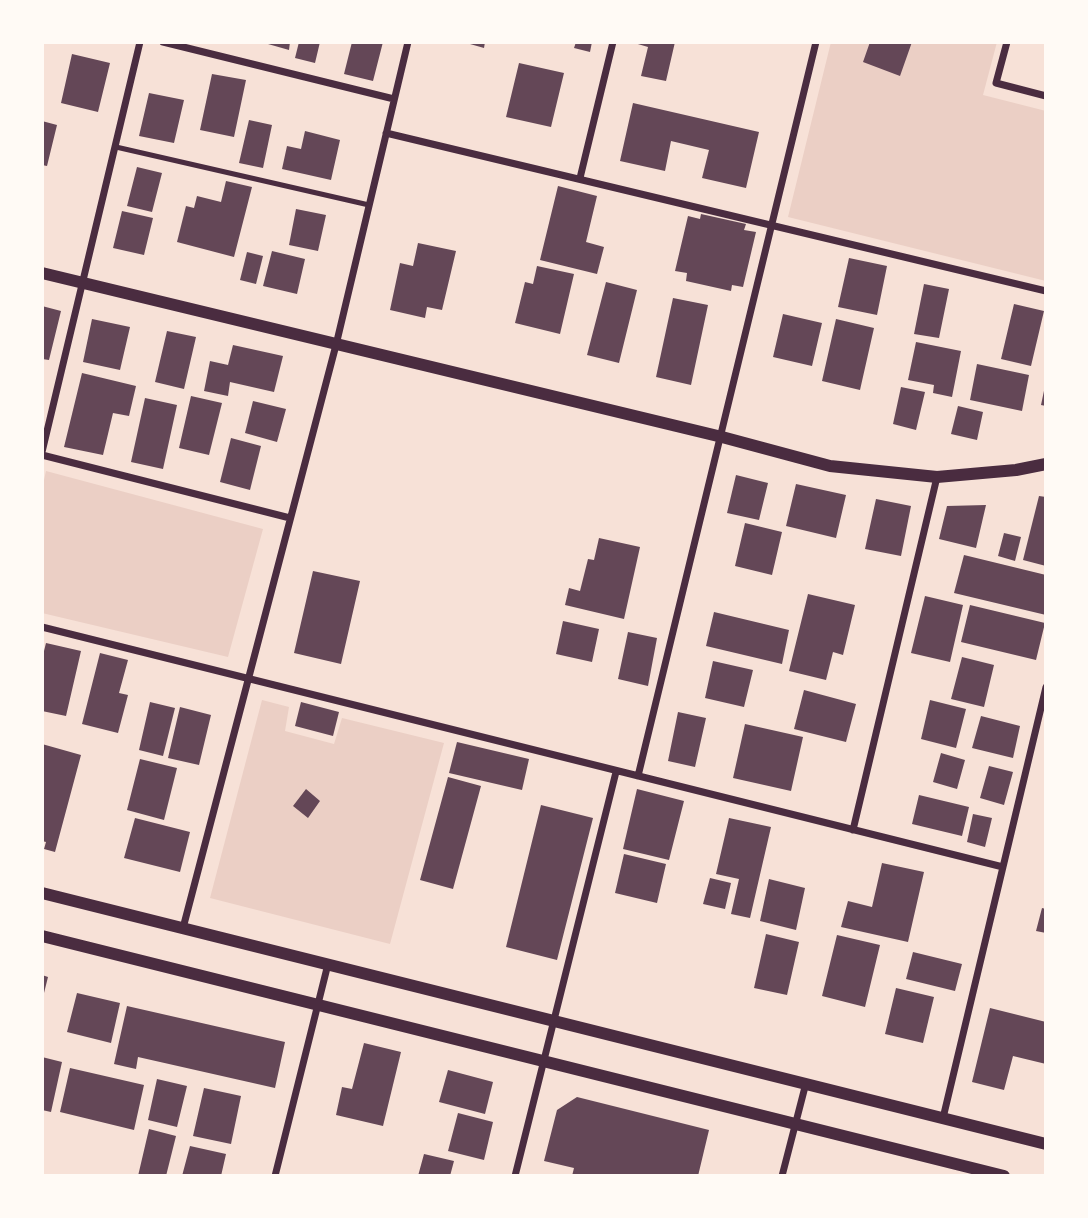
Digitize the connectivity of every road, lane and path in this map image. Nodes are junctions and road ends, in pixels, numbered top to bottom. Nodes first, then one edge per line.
1 (140, 42) edge
2 (163, 42) edge
3 (408, 42) edge
4 (613, 42) edge
5 (816, 42) edge
6 (1007, 42) edge
7 (1046, 96) edge
8 (394, 99) junction
9 (386, 132) junction
10 (116, 148) junction
11 (580, 178) junction
12 (369, 205) junction
13 (771, 223) junction
14 (42, 272) edge
15 (84, 283) junction
16 (1046, 291) edge
17 (336, 345) junction
18 (722, 437) junction
19 (42, 453) edge
20 (1046, 464) edge
21 (937, 477) junction
22 (290, 518) junction
23 (42, 627) edge
24 (247, 680) junction
25 (1046, 687) edge
26 (616, 772) junction
27 (638, 776) junction
28 (853, 830) junction
29 (1003, 867) junction
30 (42, 893) edge
31 (183, 928) junction
32 (42, 936) edge
33 (328, 964) junction
34 (317, 1003) junction
35 (554, 1021) junction
36 (544, 1060) junction
37 (806, 1083) junction
38 (943, 1118) junction
39 (795, 1122) junction
40 (1046, 1144) edge
41 (275, 1176) edge
42 (515, 1176) edge
43 (782, 1176) edge
44 (1004, 1176) edge

1 - 10 street
2 - 8 street
3 - 8 street
4 - 11 street
5 - 13 street
6 - 7 street
8 - 9 street
9 - 11 street
9 - 12 street
10 - 12 lane
10 - 15 street
11 - 13 street
12 - 17 street
13 - 16 street
13 - 18 street
14 - 15 street
15 - 17 street
15 - 19 street
17 - 18 street
17 - 22 street
18 - 21 street
18 - 27 street
19 - 22 street
20 - 21 street
21 - 28 street
22 - 24 street
23 - 24 street
24 - 26 street
24 - 31 street
25 - 29 street
26 - 27 street
26 - 35 street
27 - 28 street
28 - 29 street
29 - 38 street
30 - 31 street
31 - 33 street
32 - 34 street
33 - 34 street
33 - 35 street
34 - 36 street
34 - 41 street
35 - 36 street
35 - 37 street
36 - 39 street
36 - 42 street
37 - 38 street
37 - 39 street
38 - 40 street
39 - 43 street
39 - 44 street

